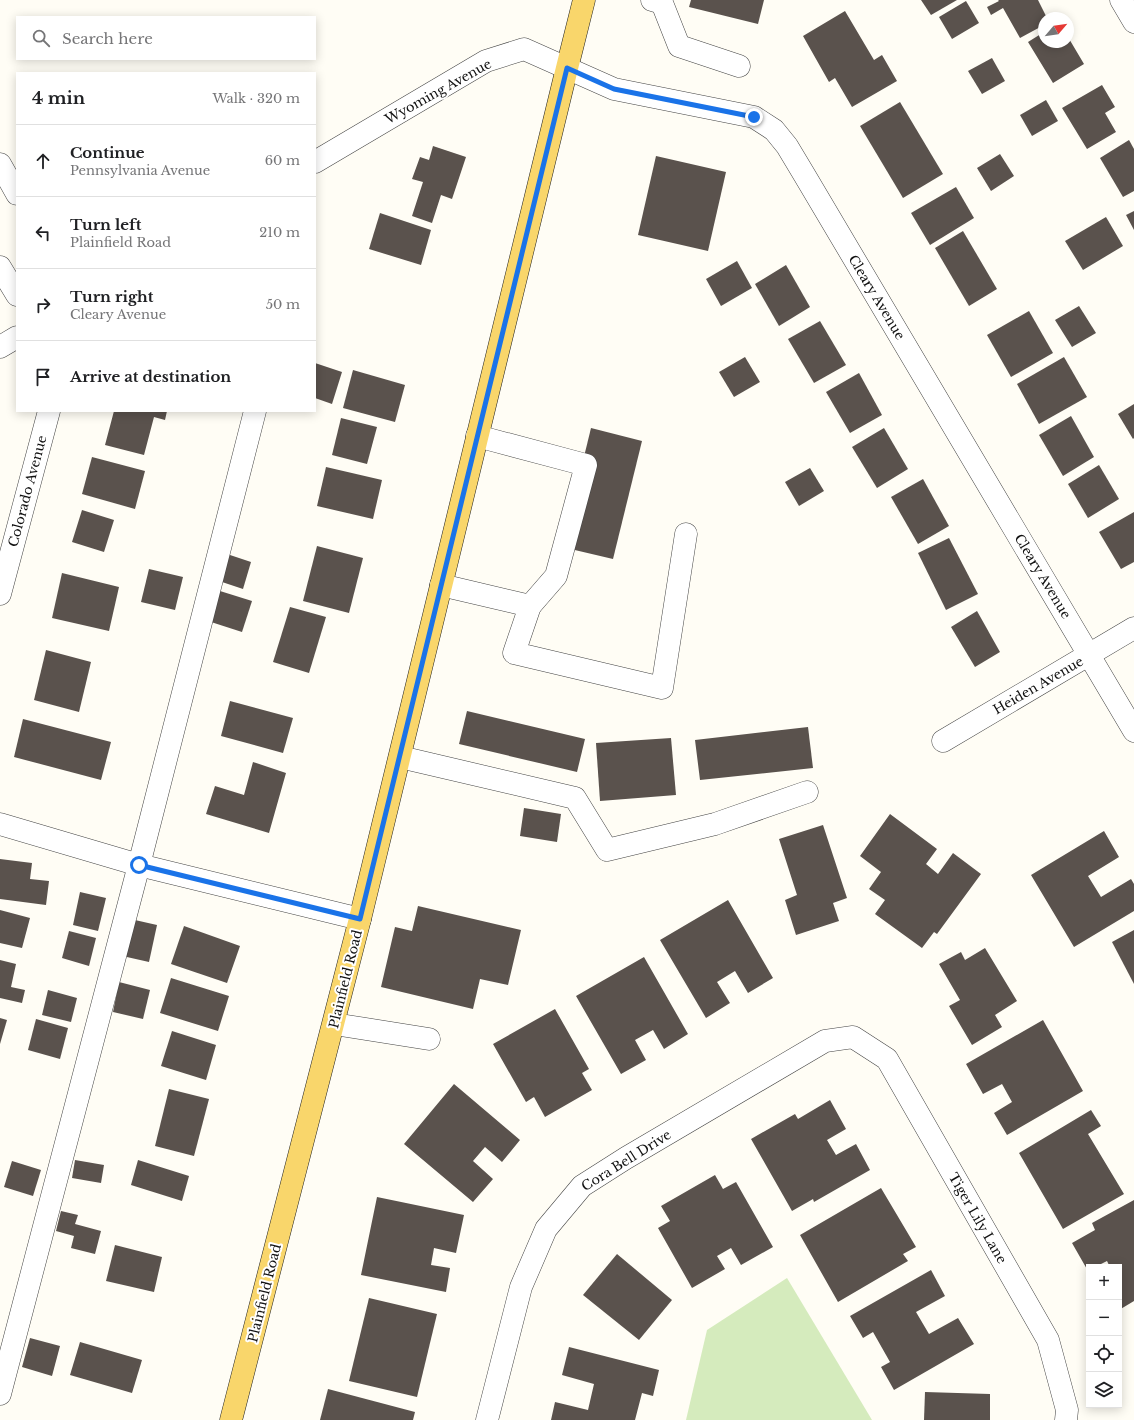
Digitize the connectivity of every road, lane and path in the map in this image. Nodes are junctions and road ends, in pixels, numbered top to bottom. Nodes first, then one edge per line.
1 (584, 0) edge
2 (652, 0) edge
3 (1121, 0) edge
4 (1134, 22) edge
5 (739, 66) dead end
6 (567, 68) junction
7 (316, 161) edge
8 (0, 164) edge
9 (16, 192) edge
10 (0, 267) edge
11 (16, 293) edge
12 (16, 338) edge
13 (0, 347) edge
14 (49, 412) edge
15 (255, 412) edge
16 (477, 436) junction
17 (686, 534) dead end
18 (441, 585) junction
19 (0, 594) edge
20 (530, 606) junction
21 (1134, 628) edge
22 (1089, 655) junction
23 (1134, 731) edge
24 (943, 741) dead end
25 (400, 757) junction
26 (807, 792) dead end
27 (0, 824) edge
28 (139, 865) junction
29 (360, 919) junction
30 (334, 1024) junction
31 (853, 1037) joint
32 (430, 1039) dead end
33 (0, 1394) edge
34 (232, 1420) edge
35 (487, 1420) edge
36 (1066, 1420) edge

1 - 6 main road, Plainfield Road
2 - 5 street
3 - 4 street
6 - 7 street, Wyoming Avenue
6 - 16 main road, Plainfield Road
6 - 22 street, Cleary Avenue
8 - 9 street
10 - 11 street
12 - 13 street
14 - 19 street, Colorado Avenue
15 - 28 street
16 - 18 main road, Plainfield Road
16 - 20 street
17 - 20 street
18 - 20 street
18 - 25 main road, Plainfield Road
21 - 22 street, Heiden Avenue
22 - 23 street, Cleary Avenue
22 - 24 street, Heiden Avenue
25 - 26 street
25 - 29 main road, Plainfield Road
27 - 28 street
28 - 29 street
28 - 33 street
29 - 30 main road, Plainfield Road
30 - 32 street
30 - 34 main road, Plainfield Road
31 - 35 street, Cora Bell Drive
31 - 36 street, Tiger Lily Lane

